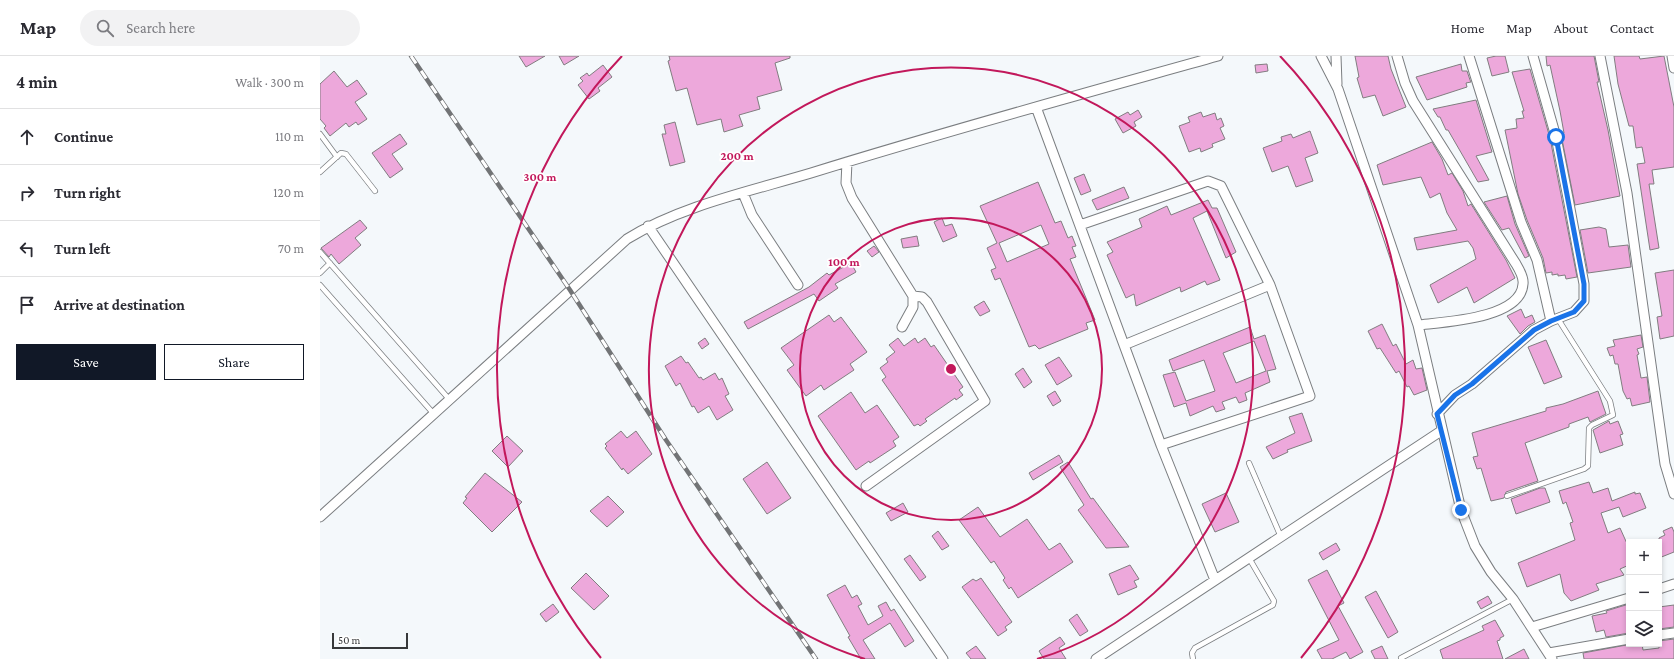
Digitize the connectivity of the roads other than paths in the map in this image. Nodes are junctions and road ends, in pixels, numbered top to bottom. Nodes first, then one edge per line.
1 (1218, 56) edge
2 (1321, 56) edge
3 (1336, 56) edge
4 (1397, 56) edge
5 (1469, 56) edge
6 (1533, 56) edge
7 (1600, 56) edge
8 (1672, 56) edge
9 (1674, 68) edge
10 (1338, 89) junction
11 (1036, 107) junction
12 (320, 134) edge
13 (336, 157) junction
14 (847, 162) junction
15 (320, 172) edge
16 (375, 191) dead end
17 (743, 194) junction
18 (1080, 225) junction
19 (648, 226) junction
20 (320, 252) edge
21 (330, 263) junction
22 (320, 273) edge
23 (320, 284) edge
24 (798, 285) dead end
25 (1270, 285) junction
26 (913, 296) junction
27 (1555, 320) junction
28 (1418, 325) junction
29 (902, 327) dead end
30 (1124, 345) junction
31 (449, 399) junction
32 (433, 413) junction
33 (1437, 414) junction
34 (1441, 431) junction
35 (1161, 445) junction
36 (1249, 463) dead end
37 (866, 486) dead end
38 (1674, 494) edge
39 (1507, 496) dead end
40 (320, 517) edge
41 (1281, 536) junction
42 (1249, 558) junction
43 (1215, 580) junction
44 (1674, 584) edge
45 (1662, 588) edge
46 (1513, 599) junction
47 (1626, 599) edge
48 (1532, 627) junction
49 (1674, 633) edge
50 (1662, 635) edge
51 (1626, 640) edge
52 (1550, 656) edge
53 (1401, 658) dead end
54 (943, 659) edge
55 (1096, 659) edge
56 (1193, 659) edge

1 - 11 street
2 - 10 street
3 - 10 street
4 - 28 street
5 - 27 street
6 - 27 street
7 - 38 street
8 - 9 street
10 - 28 street
11 - 14 street
11 - 18 street
12 - 13 lane
13 - 15 lane
13 - 16 lane
14 - 17 street
14 - 26 street
17 - 19 street
17 - 24 street
18 - 25 street
18 - 30 street
19 - 31 street
19 - 54 street
20 - 21 lane
21 - 22 lane
21 - 31 lane
23 - 32 lane
25 - 30 street
25 - 35 street
26 - 29 street
26 - 37 street
27 - 33 street
27 - 39 lane
28 - 33 street
30 - 35 street
31 - 32 street
32 - 40 street
33 - 34 street
34 - 41 street
34 - 46 street
35 - 43 street
36 - 41 lane
41 - 42 street
42 - 43 street
42 - 56 lane
43 - 55 street
44 - 45 street
46 - 48 street
46 - 53 lane
47 - 48 street
48 - 52 street
49 - 50 street
51 - 52 street

